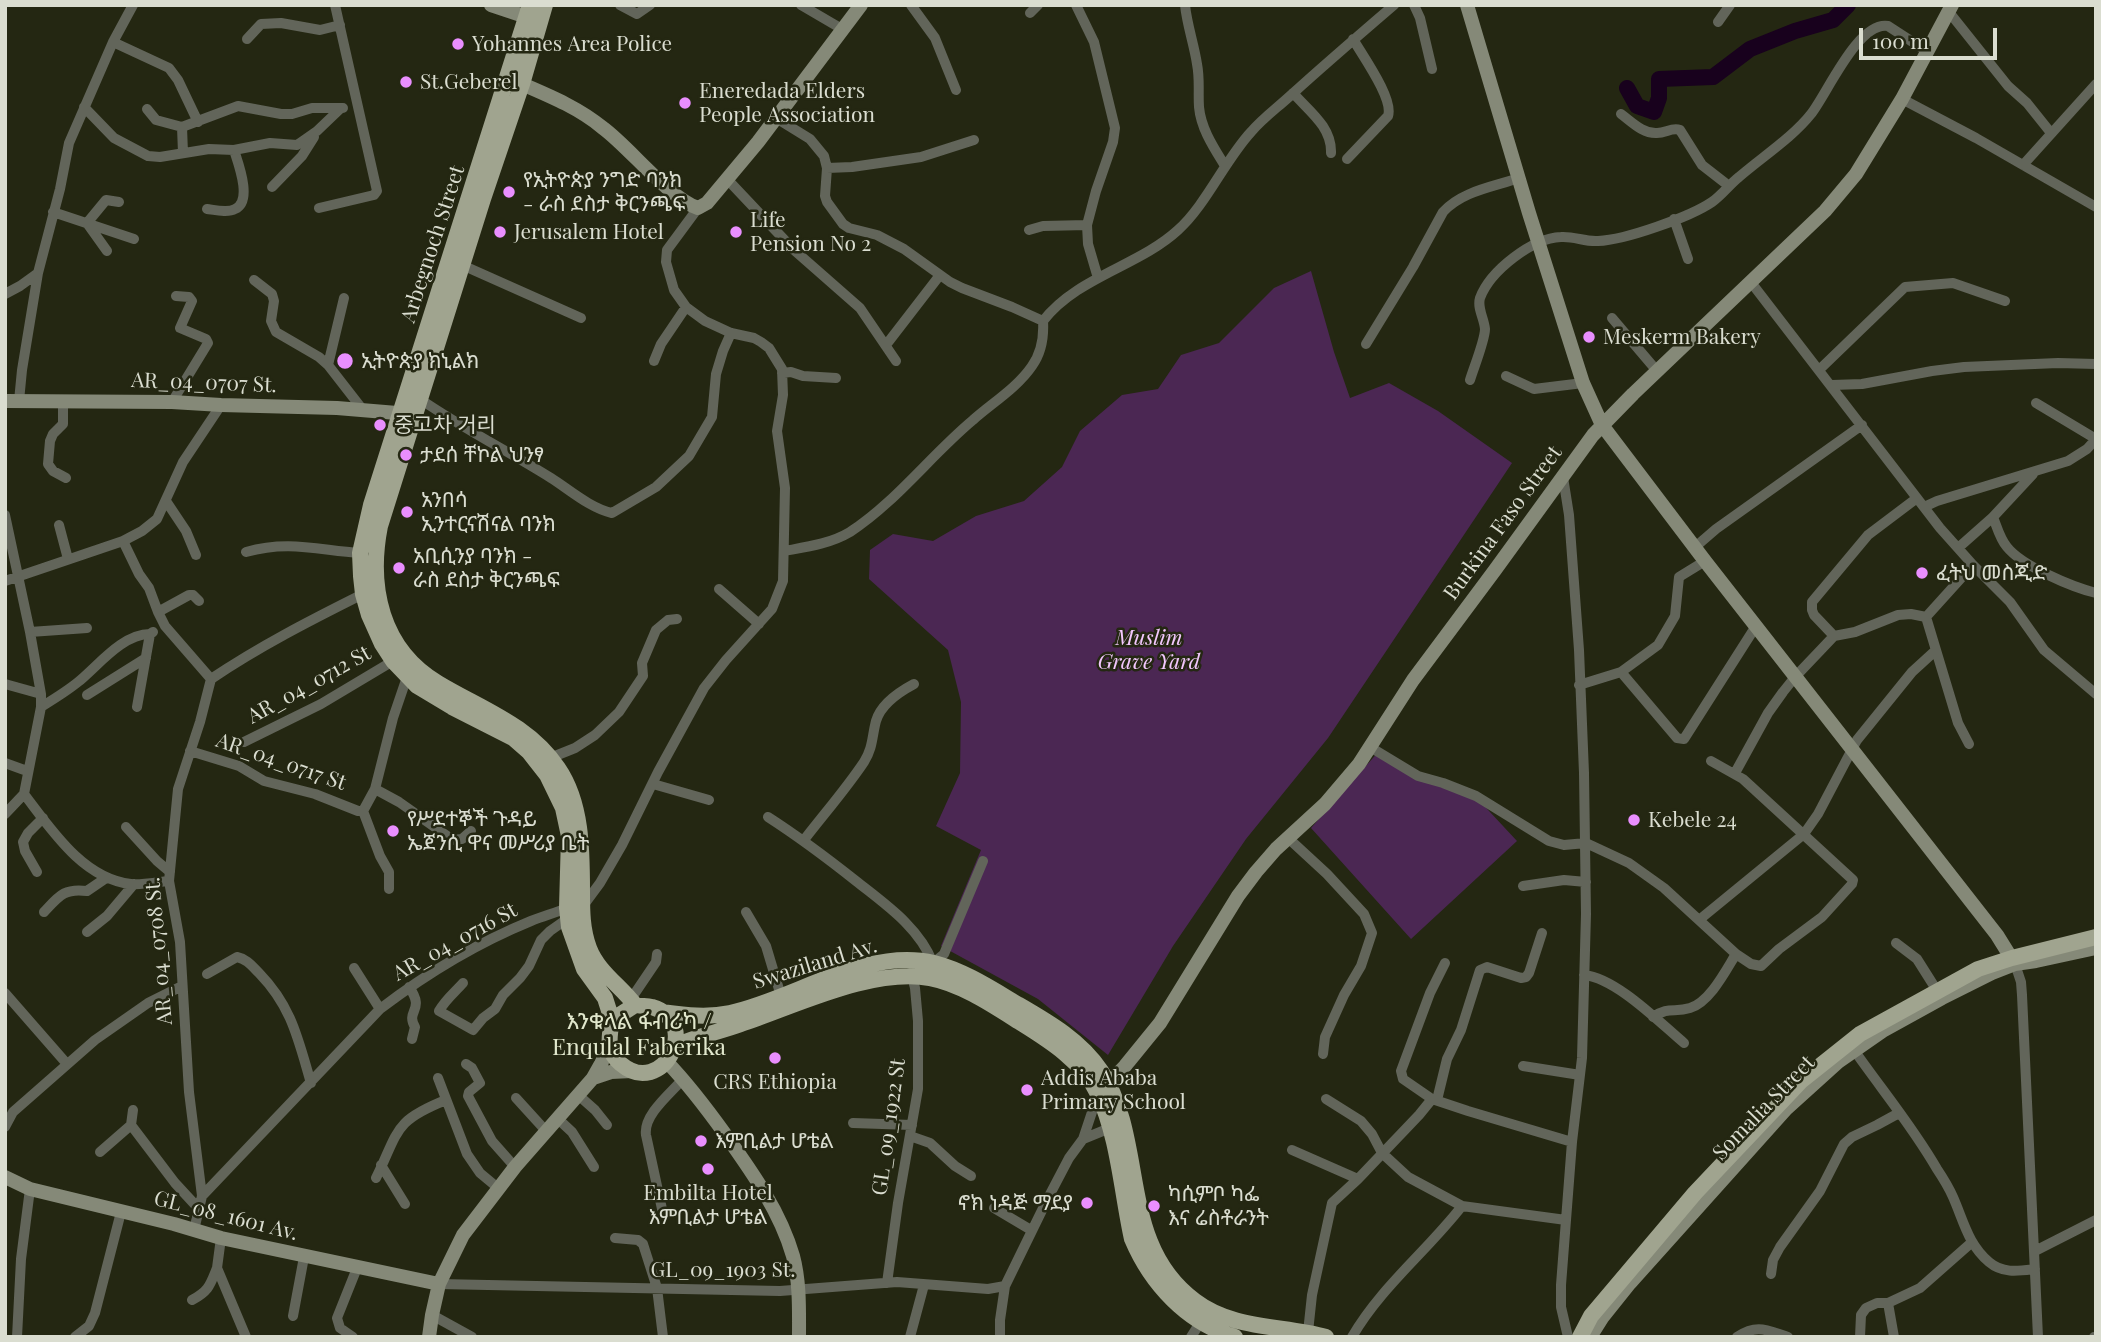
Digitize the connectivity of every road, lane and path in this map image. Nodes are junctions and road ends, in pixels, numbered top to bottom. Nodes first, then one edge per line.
1 (133, 5) edge
2 (335, 5) edge
3 (491, 5) edge
4 (621, 5) edge
5 (650, 5) edge
6 (801, 5) edge
7 (861, 5) edge
8 (911, 5) edge
9 (1076, 5) edge
10 (1185, 5) edge
11 (1394, 5) edge
12 (1414, 5) edge
13 (1467, 5) edge
14 (1730, 5) edge
15 (1950, 8) edge
16 (535, 10) edge
17 (1718, 22) dead end
18 (340, 25) junction
19 (842, 29) junction
20 (247, 39) dead end
21 (1353, 39) junction
22 (113, 42) junction
23 (1928, 52) junction
24 (1432, 69) dead end
25 (2096, 83) edge
26 (522, 84) junction
27 (956, 90) dead end
28 (1293, 93) junction
29 (1902, 99) junction
30 (357, 106) junction
31 (84, 107) junction
32 (147, 109) dead end
33 (340, 109) junction
34 (1621, 114) dead end
35 (776, 118) junction
36 (198, 122) junction
37 (182, 127) junction
38 (317, 131) junction
39 (2051, 133) junction
40 (974, 140) dead end
41 (234, 150) junction
42 (183, 153) junction
43 (1331, 153) dead end
44 (1347, 159) dead end
45 (2023, 165) junction
46 (1225, 166) junction
47 (827, 168) junction
48 (1519, 178) junction
49 (727, 179) junction
50 (1729, 186) junction
51 (272, 187) dead end
52 (119, 202) dead end
53 (2096, 207) edge
54 (319, 208) dead end
55 (698, 208) junction
56 (206, 209) dead end
57 (53, 212) junction
58 (1674, 219) junction
59 (86, 223) junction
60 (1087, 225) junction
61 (1029, 230) dead end
62 (134, 239) dead end
63 (99, 241) junction
64 (85, 242) dead end
65 (1539, 243) junction
66 (107, 251) dead end
67 (1688, 259) dead end
68 (462, 265) junction
69 (38, 273) junction
70 (940, 275) junction
71 (1098, 278) junction
72 (254, 280) dead end
73 (1751, 281) junction
74 (5, 294) edge
75 (176, 296) dead end
76 (344, 298) dead end
77 (2005, 301) dead end
78 (686, 306) junction
79 (581, 318) dead end
80 (1612, 318) dead end
81 (1043, 321) junction
82 (731, 333) junction
83 (1366, 344) dead end
84 (886, 345) junction
85 (654, 361) dead end
86 (896, 361) dead end
87 (2096, 364) edge
88 (328, 365) junction
89 (1819, 370) junction
90 (1657, 371) junction
91 (782, 373) junction
92 (1506, 376) dead end
93 (836, 378) dead end
94 (1470, 380) dead end
95 (1583, 383) junction
96 (1832, 386) junction
97 (12, 401) edge
98 (63, 401) junction
99 (172, 402) junction
100 (2036, 402) dead end
101 (221, 405) junction
102 (412, 409) junction
103 (363, 410) junction
104 (1602, 425) junction
105 (1862, 425) junction
106 (2035, 472) junction
107 (1563, 477) junction
108 (66, 478) dead end
109 (166, 501) junction
110 (1921, 503) junction
111 (5, 515) edge
112 (1993, 517) junction
113 (60, 525) dead end
114 (123, 541) junction
115 (1694, 548) junction
116 (1958, 548) junction
117 (784, 551) junction
118 (246, 552) dead end
119 (360, 553) junction
120 (196, 555) dead end
121 (68, 559) junction
122 (1704, 561) junction
123 (1973, 565) junction
124 (19, 578) junction
125 (5, 581) edge
126 (719, 589) dead end
127 (2090, 592) edge
128 (363, 594) junction
129 (199, 601) dead end
130 (158, 612) junction
131 (1926, 617) junction
132 (677, 619) dead end
133 (759, 624) junction
134 (165, 626) junction
135 (1756, 626) junction
136 (87, 628) dead end
137 (30, 632) junction
138 (150, 634) junction
139 (1833, 636) junction
140 (1935, 651) junction
141 (146, 658) junction
142 (393, 661) junction
143 (1621, 673) junction
144 (407, 677) junction
145 (1795, 677) junction
146 (211, 679) junction
147 (5, 684) edge
148 (914, 684) dead end
149 (1579, 685) junction
150 (41, 694) junction
151 (2096, 694) edge
152 (87, 695) dead end
153 (41, 707) junction
154 (136, 707) dead end
155 (244, 742) dead end
156 (1969, 744) dead end
157 (1370, 747) junction
158 (1851, 749) junction
159 (190, 751) junction
160 (550, 758) junction
161 (1711, 761) dead end
162 (5, 763) edge
163 (27, 771) junction
164 (1735, 773) junction
165 (653, 785) junction
166 (375, 789) junction
167 (24, 794) junction
168 (709, 800) dead end
169 (361, 811) junction
170 (5, 814) edge
171 (768, 817) dead end
172 (43, 818) junction
173 (126, 827) dead end
174 (471, 831) dead end
175 (1804, 834) junction
176 (1288, 838) junction
177 (804, 840) junction
178 (1586, 843) junction
179 (983, 862) dead end
180 (37, 872) dead end
181 (170, 876) junction
182 (106, 878) junction
183 (1586, 882) junction
184 (134, 884) junction
185 (1523, 886) dead end
186 (388, 889) dead end
187 (44, 912) dead end
188 (572, 912) junction
189 (746, 912) dead end
190 (1699, 920) junction
191 (87, 932) dead end
192 (1542, 933) dead end
193 (2096, 937) edge
194 (1896, 943) dead end
195 (2096, 948) edge
196 (657, 954) dead end
197 (1737, 954) junction
198 (2013, 961) junction
199 (933, 963) junction
200 (1445, 963) dead end
201 (354, 968) dead end
202 (207, 974) dead end
203 (1584, 975) junction
204 (912, 976) junction
205 (463, 982) dead end
206 (182, 986) junction
207 (409, 987) junction
208 (5, 993) edge
209 (1939, 994) junction
210 (781, 996) junction
211 (633, 1002) junction
212 (380, 1009) junction
213 (662, 1012) junction
214 (1653, 1017) junction
215 (612, 1020) junction
216 (412, 1039) dead end
217 (1684, 1042) dead end
218 (608, 1043) junction
219 (675, 1045) junction
220 (1854, 1050) junction
221 (1323, 1054) dead end
222 (667, 1062) junction
223 (66, 1063) junction
224 (466, 1064) dead end
225 (1523, 1066) dead end
226 (632, 1071) junction
227 (1580, 1075) junction
228 (438, 1078) dead end
229 (593, 1078) junction
230 (683, 1079) junction
231 (311, 1083) junction
232 (1103, 1089) junction
233 (577, 1094) junction
234 (516, 1098) dead end
235 (1326, 1099) dead end
236 (1435, 1099) junction
237 (446, 1100) junction
238 (133, 1110) dead end
239 (1899, 1112) junction
240 (557, 1118) junction
241 (853, 1123) dead end
242 (131, 1125) junction
243 (607, 1125) dead end
244 (5, 1127) edge
245 (1110, 1128) junction
246 (546, 1130) junction
247 (911, 1131) junction
248 (1083, 1139) junction
249 (1572, 1142) junction
250 (1292, 1150) dead end
251 (100, 1152) dead end
252 (1382, 1153) junction
253 (381, 1166) junction
254 (514, 1167) junction
255 (594, 1167) dead end
256 (971, 1176) dead end
257 (5, 1177) edge
258 (376, 1178) dead end
259 (1358, 1179) junction
260 (498, 1188) junction
261 (30, 1189) junction
262 (202, 1196) junction
263 (405, 1204) dead end
264 (1462, 1206) junction
265 (199, 1209) junction
266 (662, 1209) dead end
267 (993, 1209) dead end
268 (121, 1212) junction
269 (1566, 1220) junction
270 (2096, 1220) edge
271 (194, 1230) junction
272 (1031, 1230) junction
273 (221, 1238) junction
274 (615, 1238) dead end
275 (1971, 1243) junction
276 (2035, 1251) junction
277 (304, 1257) junction
278 (217, 1268) junction
279 (357, 1268) junction
280 (2035, 1269) junction
281 (1771, 1274) dead end
282 (887, 1283) junction
283 (439, 1284) junction
284 (924, 1284) junction
285 (1005, 1286) junction
286 (657, 1288) junction
287 (799, 1290) junction
288 (192, 1300) dead end
289 (1888, 1303) junction
290 (432, 1315) junction
291 (293, 1316) dead end
292 (1204, 1316) junction
293 (1308, 1332) junction
294 (660, 1335) edge
295 (17, 1337) edge
296 (75, 1337) edge
297 (246, 1337) edge
298 (353, 1337) edge
299 (429, 1337) edge
300 (472, 1337) edge
301 (799, 1337) edge
302 (910, 1337) edge
303 (1000, 1337) edge
304 (1191, 1337) edge
305 (1235, 1337) edge
306 (1326, 1337) edge
307 (1352, 1337) edge
308 (1568, 1337) edge
309 (1580, 1337) edge
310 (1590, 1337) edge
311 (1737, 1337) edge
312 (1788, 1337) edge
313 (1860, 1337) edge
314 (1894, 1337) edge
315 (2038, 1337) edge

1 - 22 street
2 - 18 street
3 - 16 main road
4 - 5 street
6 - 19 street
7 - 19 main road
8 - 27 street
9 - 60 street
10 - 46 street
11 - 21 street
12 - 24 street
13 - 48 main road
14 - 17 street
15 - 23 main road, Burkina Faso Street
15 - 39 street
16 - 26 main road, Arbegnoch Street
16 - 102 main road, Arbegnoch Street
18 - 20 street
18 - 30 street
19 - 35 main road
21 - 28 street
21 - 44 street
22 - 31 street
22 - 36 street
23 - 29 main road, Burkina Faso Street
23 - 50 street
25 - 39 street
26 - 55 main road
26 - 68 main road, Arbegnoch Street
28 - 43 street
28 - 46 street
29 - 45 street
29 - 73 main road, Burkina Faso Street
30 - 33 street
30 - 54 street
31 - 42 street
31 - 57 street
32 - 37 street
33 - 36 street
33 - 38 street
34 - 50 street
35 - 47 street
35 - 49 main road
36 - 37 street
37 - 42 street
38 - 41 street
38 - 51 street
39 - 45 street
40 - 47 street
41 - 42 street
41 - 56 street
45 - 53 street
46 - 71 street
47 - 70 street
48 - 65 main road
48 - 83 street
49 - 55 main road
49 - 84 street
50 - 58 street
52 - 59 street
55 - 78 street
57 - 59 street
57 - 69 street
58 - 65 street
58 - 67 street
59 - 62 street
59 - 63 street
60 - 61 street
60 - 71 street
63 - 64 street
63 - 66 street
65 - 94 street
65 - 95 main road
68 - 79 street
68 - 102 main road, Arbegnoch Street
69 - 74 street
69 - 97 street
70 - 81 street
70 - 84 street
71 - 81 street
72 - 88 street
73 - 89 street
73 - 90 main road, Burkina Faso Street
75 - 99 street
76 - 88 street
77 - 89 street
78 - 82 street
78 - 85 street
80 - 90 street
81 - 117 street
82 - 91 street
82 - 102 street
84 - 86 street
87 - 96 street
88 - 103 street
89 - 96 street
90 - 104 main road, Burkina Faso Street
91 - 93 street
91 - 117 street
92 - 95 street
95 - 104 main road
96 - 105 street
97 - 98 main road, AR_04_0707 St.
98 - 99 main road, AR_04_0707 St.
98 - 108 street
99 - 101 main road, AR_04_0707 St.
100 - 106 street
101 - 103 main road, AR_04_0707 St.
101 - 109 street
102 - 103 main road, AR_04_0707 St.
102 - 119 main road, Arbegnoch Street
102 - 160 main road, Arbegnoch Street
104 - 107 main road, Burkina Faso Street
104 - 115 main road
105 - 110 street
105 - 115 street
106 - 110 street
106 - 112 street
107 - 149 street
107 - 157 main road, Burkina Faso Street
109 - 114 street
109 - 120 street
110 - 116 street
110 - 139 street
111 - 124 street
112 - 116 street
112 - 127 street
113 - 121 street
114 - 121 street
114 - 130 street
115 - 122 main road
116 - 123 street
117 - 133 street
118 - 119 street
119 - 128 main road, Arbegnoch Street
121 - 124 street
122 - 135 main road
122 - 143 street
123 - 131 street
123 - 151 street
124 - 125 street
124 - 137 street
126 - 133 street
128 - 142 main road, Arbegnoch Street
128 - 146 street
129 - 130 street
130 - 134 street
131 - 139 street
131 - 140 street
132 - 160 street
133 - 165 street
134 - 138 street
134 - 146 street
135 - 143 street
135 - 145 main road
136 - 137 street
137 - 150 street
138 - 141 street
138 - 153 street
139 - 145 street
140 - 156 street
140 - 158 street
141 - 152 street
141 - 154 street
142 - 144 main road, Arbegnoch Street
142 - 155 street, AR_04_0712 St
143 - 149 street
144 - 166 street
144 - 188 main road, Arbegnoch Street
145 - 158 main road
145 - 164 street
146 - 159 street, AR_04_0708 St.
147 - 150 street
148 - 177 street
149 - 178 street
150 - 153 street
153 - 163 street
157 - 176 main road, Burkina Faso Street
157 - 178 street
158 - 175 street
158 - 198 main road
159 - 169 street, AR_04_0717 St
159 - 181 street, AR_04_0708 St.
160 - 188 main road, Arbegnoch Street
161 - 164 street
162 - 163 street
163 - 167 street
164 - 175 street
165 - 168 street
165 - 188 street
166 - 169 street
166 - 174 street
167 - 170 street
167 - 172 street
169 - 186 street
171 - 177 street
172 - 180 street
172 - 182 street
173 - 181 street
175 - 190 street
175 - 197 street
176 - 221 street
176 - 232 main road, Burkina Faso Street
177 - 199 street
178 - 183 street
178 - 190 street
179 - 199 street
181 - 184 street
181 - 206 street, AR_04_0708 St.
182 - 184 street
182 - 187 street
183 - 185 street
183 - 203 street
184 - 191 street
188 - 205 street
188 - 207 street, AR_04_0716 St
188 - 211 main road, Arbegnoch Street
188 - 215 main road, Arbegnoch Street
189 - 210 street
190 - 197 street
192 - 236 street
193 - 198 main road
194 - 209 street
195 - 198 main road
196 - 211 street
197 - 214 street
198 - 209 main road
198 - 276 street
199 - 210 main road, Swaziland Av.
199 - 232 main road, Swaziland Av.
200 - 236 street
201 - 212 street
202 - 231 street
203 - 214 street
203 - 227 street
204 - 219 main road, Swaziland Av.
204 - 232 main road, Swaziland Av.
204 - 247 street, GL_09_1922 St
206 - 223 street
206 - 262 street, AR_04_0708 St.
207 - 212 street, AR_04_0716 St
207 - 216 street
208 - 223 street
209 - 220 main road, Somalia Street
209 - 309 main road
210 - 213 main road, Swaziland Av.
211 - 213 main road
211 - 215 main road
212 - 231 street, AR_04_0716 St
213 - 219 main road
214 - 217 street
215 - 218 main road
218 - 226 main road
218 - 229 main road
219 - 222 main road
220 - 239 street
220 - 310 main road, Somalia Street
222 - 226 main road
222 - 230 main road
223 - 244 street
224 - 254 street
225 - 227 street
226 - 229 main road
227 - 249 street
228 - 237 street
229 - 233 main road
230 - 266 street
230 - 287 main road
231 - 262 street, AR_04_0716 St
232 - 245 main road, Swaziland Av.
232 - 248 street
232 - 292 main road, Swaziland Av.
233 - 240 main road
233 - 243 street
234 - 246 street
235 - 252 street
236 - 249 street
236 - 252 street
237 - 253 street
237 - 260 street
238 - 242 street
239 - 275 street
239 - 281 street
240 - 246 main road
240 - 255 street
241 - 247 street
242 - 251 street
242 - 265 street
245 - 248 street
245 - 292 main road, Swaziland Av.
246 - 254 main road
247 - 256 street
247 - 282 street, GL_09_1922 St
248 - 272 street
249 - 269 street
250 - 259 street
252 - 259 street
252 - 264 street
253 - 258 street
253 - 263 street
254 - 260 main road
257 - 261 main road, GL_08_1601 Av.
259 - 293 street
260 - 283 main road
261 - 268 main road, GL_08_1601 Av.
261 - 295 street
262 - 265 street, AR_04_0708 St.
264 - 269 street
264 - 307 street
265 - 271 street, AR_04_0708 St.
267 - 272 street
268 - 271 main road, GL_08_1601 Av.
268 - 296 street
269 - 308 street
270 - 276 street
271 - 273 main road, GL_08_1601 Av.
272 - 285 street
273 - 277 main road, GL_08_1601 Av.
273 - 278 street
274 - 286 street
275 - 280 street
275 - 289 street
276 - 280 street
277 - 279 main road, GL_08_1601 Av.
277 - 291 street
278 - 288 street
278 - 297 street
279 - 283 main road, GL_08_1601 Av.
279 - 298 street
280 - 315 street
282 - 284 street, GL_09_1903 St.
282 - 287 street, GL_09_1903 St.
283 - 286 street, GL_09_1903 St.
283 - 290 main road
284 - 285 street, GL_09_1903 St.
284 - 302 street
285 - 303 street
286 - 287 street, GL_09_1903 St.
286 - 294 street
287 - 301 main road
289 - 313 street
289 - 314 street
290 - 299 main road
290 - 300 street
292 - 293 main road, Swaziland Av.
292 - 304 street
292 - 305 main road, Swaziland Av.
293 - 306 main road, Swaziland Av.
311 - 312 street

